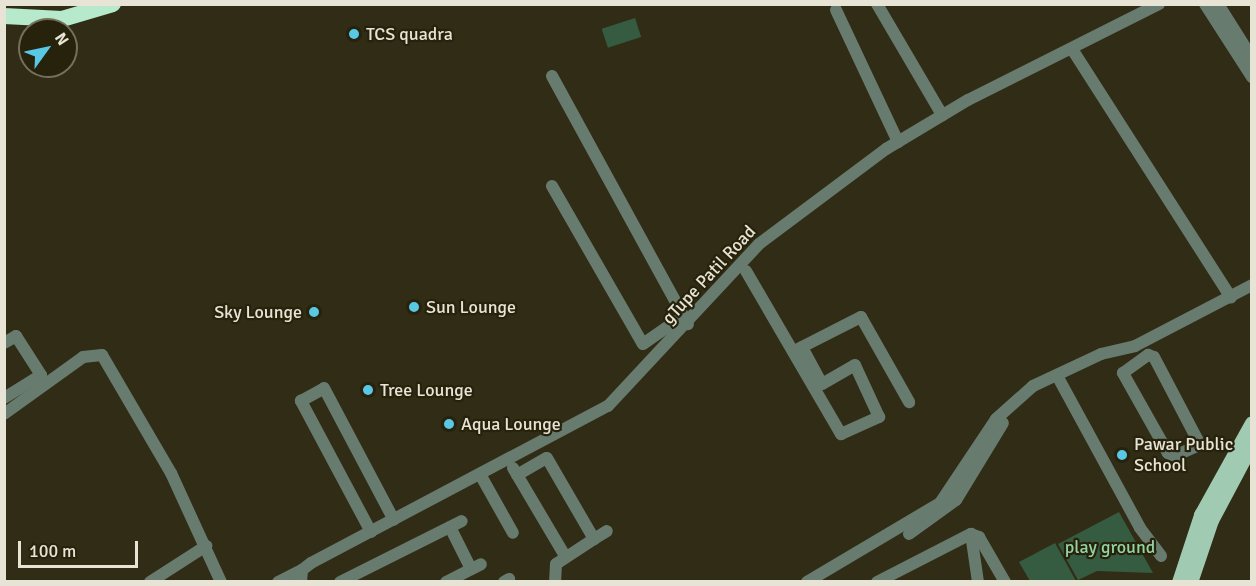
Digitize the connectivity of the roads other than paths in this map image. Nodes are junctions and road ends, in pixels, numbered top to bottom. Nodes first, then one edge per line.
1 (81, 4) edge
2 (113, 4) edge
3 (877, 4) edge
4 (1159, 4) edge
5 (1205, 4) edge
6 (1218, 4) edge
7 (4, 5) edge
8 (836, 10) dead end
9 (4, 16) edge
10 (1072, 49) junction
11 (1251, 58) edge
12 (552, 76) dead end
13 (1251, 77) edge
14 (942, 115) junction
15 (898, 142) junction
16 (552, 186) dead end
17 (746, 271) dead end
18 (1251, 285) edge
19 (1231, 298) junction
20 (685, 320) junction
21 (4, 343) edge
22 (1132, 348) junction
23 (797, 350) junction
24 (1108, 357) junction
25 (1138, 360) junction
26 (1060, 381) junction
27 (4, 398) edge
28 (909, 402) dead end
29 (6, 410) edge
30 (1251, 423) edge
31 (1251, 443) edge
32 (510, 461) junction
33 (974, 463) junction
34 (517, 475) junction
35 (481, 476) junction
36 (392, 516) junction
37 (462, 521) dead end
38 (450, 527) junction
39 (370, 529) junction
40 (606, 531) dead end
41 (513, 533) dead end
42 (971, 534) junction
43 (594, 538) junction
44 (206, 546) junction
45 (565, 556) junction
46 (1161, 556) dead end
47 (301, 576) edge
48 (150, 582) edge
49 (221, 582) edge
50 (278, 582) edge
51 (340, 582) edge
52 (446, 582) edge
53 (555, 582) edge
54 (807, 582) edge
55 (825, 582) edge
56 (877, 582) edge
57 (978, 582) edge
58 (1005, 582) edge
59 (1179, 582) edge
60 (1190, 582) edge

1 - 7 highway
2 - 9 highway
3 - 14 street
4 - 10 street, gTupe Patil Road
5 - 13 street
6 - 11 street
8 - 15 street
10 - 14 street, gTupe Patil Road
10 - 19 street
12 - 20 street
14 - 15 street, gTupe Patil Road
15 - 20 street, gTupe Patil Road
16 - 20 street
17 - 23 street
18 - 19 street
19 - 22 street
20 - 32 street, gTupe Patil Road
21 - 27 street
22 - 24 street
22 - 25 street
23 - 23 street
23 - 28 street
24 - 26 street
24 - 33 street
25 - 25 street
26 - 33 street
26 - 46 street
29 - 44 street
30 - 59 main road
31 - 60 main road
32 - 34 street
32 - 35 street, gTupe Patil Road
33 - 54 street
33 - 55 street
34 - 43 street
34 - 45 street
35 - 36 street, gTupe Patil Road
35 - 41 street
36 - 39 street, gTupe Patil Road
36 - 39 street
37 - 38 street
38 - 51 street
38 - 52 street
39 - 47 street, gTupe Patil Road
40 - 43 street
42 - 56 street
42 - 57 street
42 - 58 street
43 - 45 street
44 - 48 street
44 - 49 street
45 - 53 street
47 - 50 street, gTupe Patil Road

